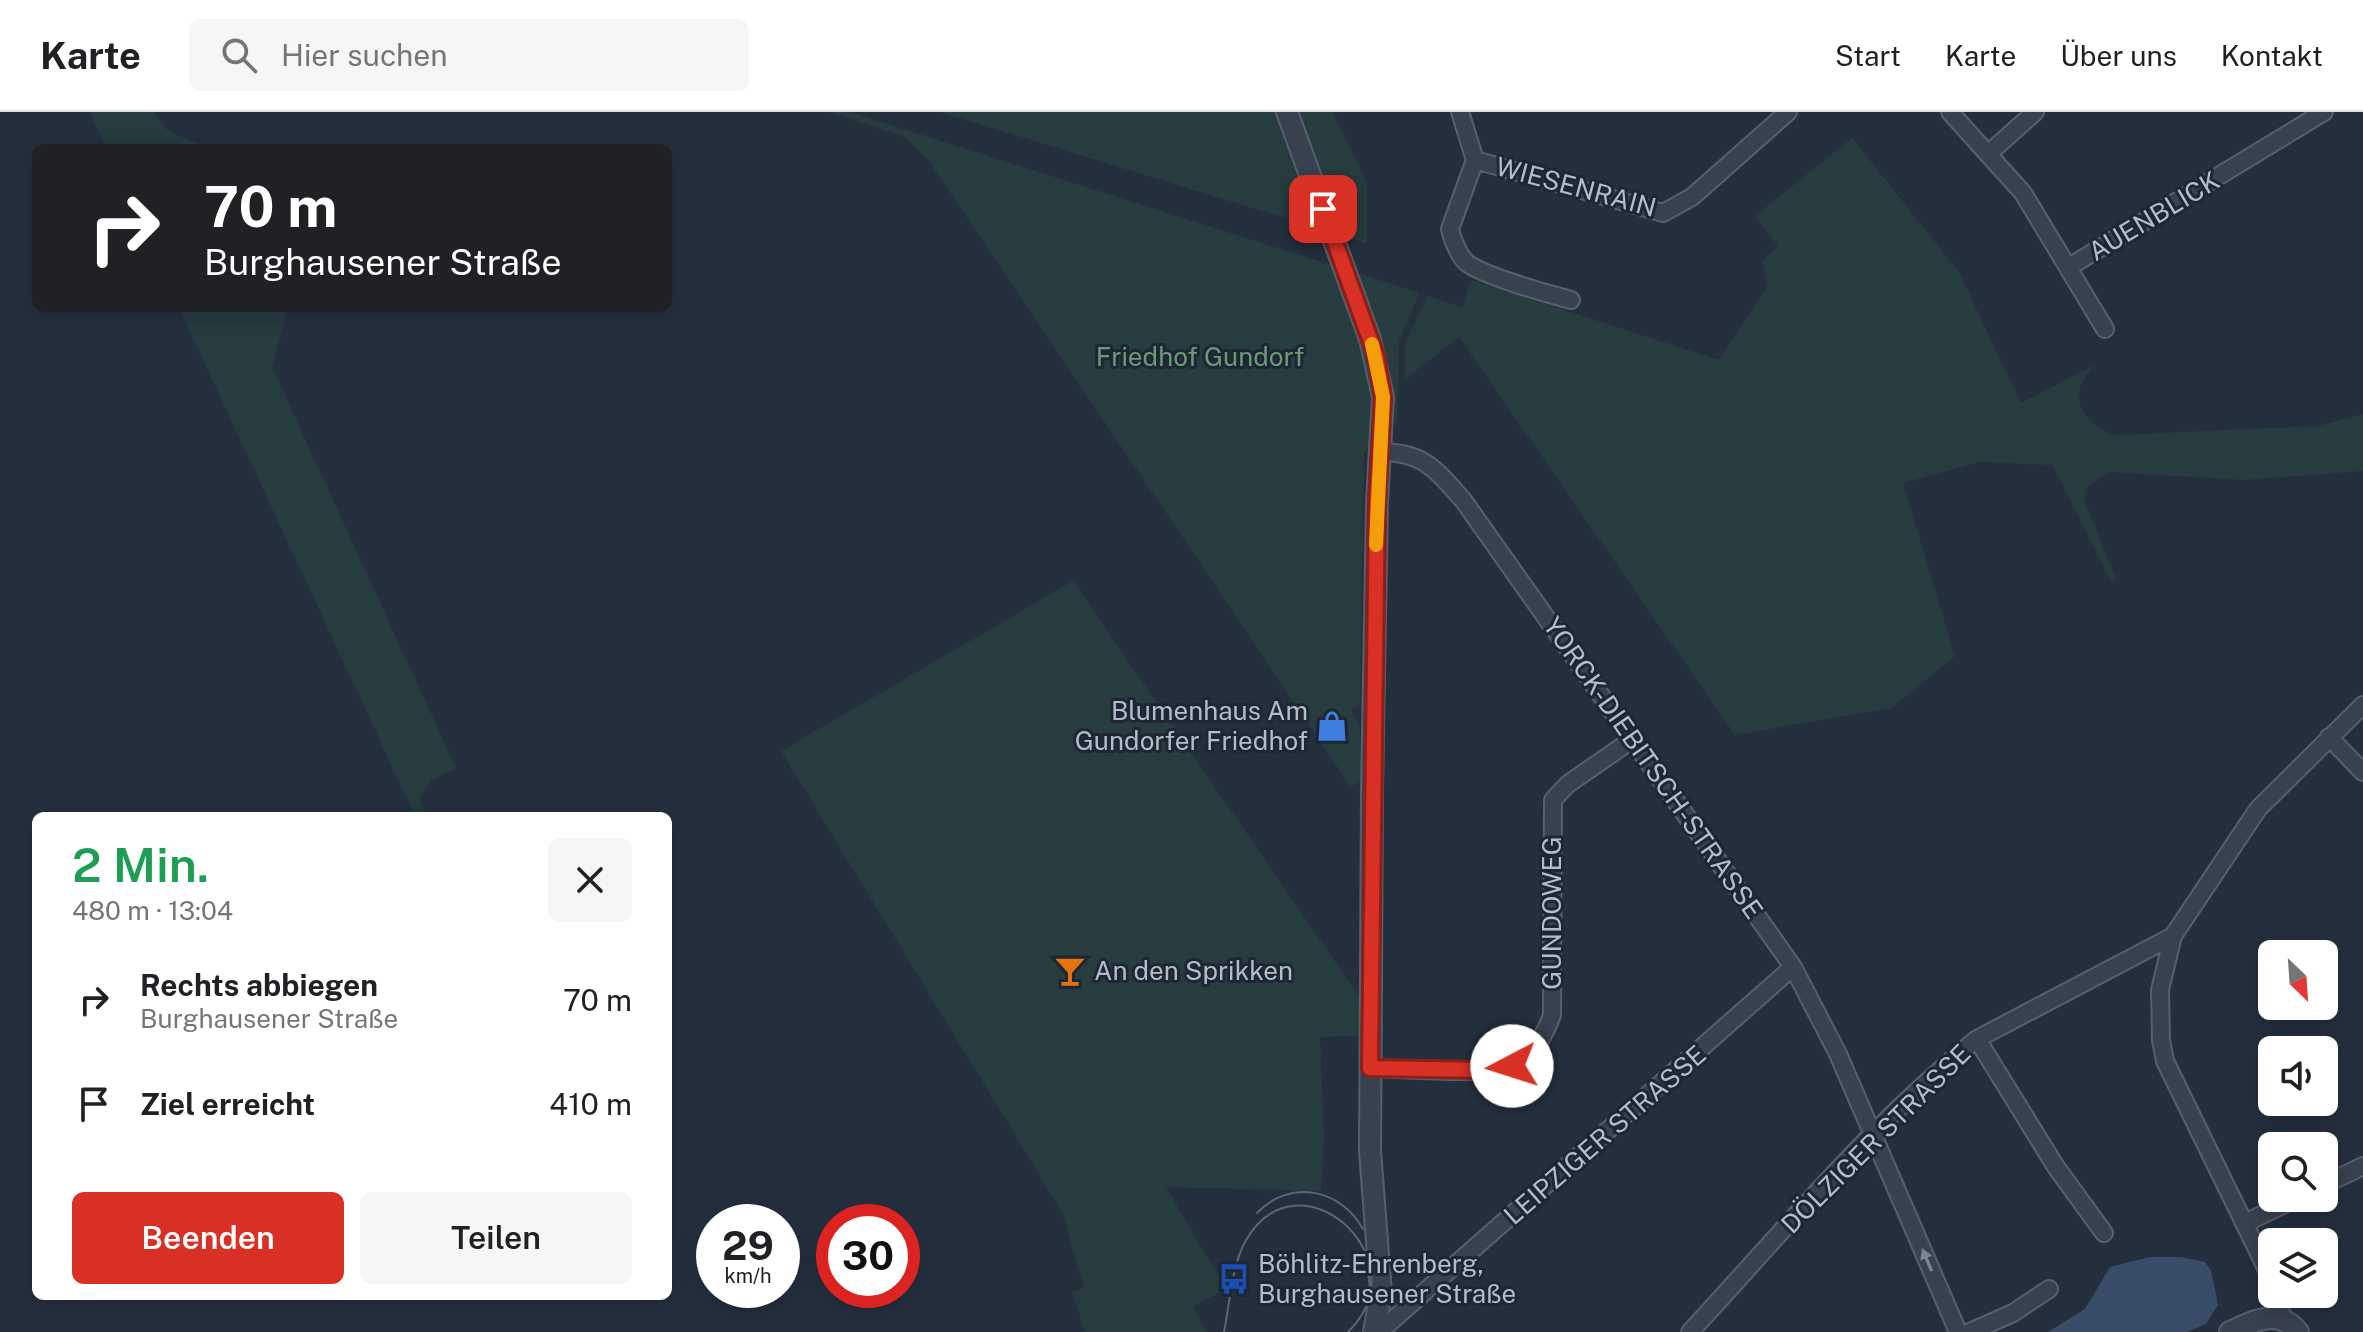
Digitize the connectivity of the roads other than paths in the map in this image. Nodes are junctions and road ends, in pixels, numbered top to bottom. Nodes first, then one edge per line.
1 (1287, 112) edge
2 (1460, 112) edge
3 (1788, 112) edge
4 (1950, 112) edge
5 (2035, 112) edge
6 (2324, 112) edge
7 (1988, 154) junction
8 (1475, 160) junction
9 (2069, 267) junction
10 (1571, 300) dead end
11 (2105, 329) dead end
12 (1380, 452) junction
13 (2363, 705) edge
14 (2329, 737) junction
15 (1633, 739) junction
16 (2363, 772) edge
17 (2173, 936) junction
18 (1793, 967) junction
19 (1977, 1039) junction
20 (1370, 1068) junction
21 (1875, 1135) junction
22 (2363, 1166) edge
23 (2338, 1178) edge
24 (2268, 1212) edge
25 (2245, 1223) junction
26 (2104, 1233) dead end
27 (2258, 1250) edge
28 (2049, 1289) dead end
29 (2280, 1308) edge
30 (2281, 1317) junction
31 (1377, 1332) edge
32 (1690, 1332) edge
33 (1958, 1332) edge
34 (1970, 1332) edge
35 (2230, 1332) edge
36 (2298, 1332) edge

1 - 12 street
2 - 8 street, WIESENRAIN
3 - 8 street, WIESENRAIN
4 - 7 street, AUENBLICK
5 - 7 street
6 - 9 street, AUENBLICK
7 - 9 street, AUENBLICK
8 - 10 street
9 - 11 street
12 - 15 street, YORCK-DIEBITSCH-STRASSE
12 - 20 street
13 - 14 street
14 - 16 street
14 - 17 street
15 - 18 street, YORCK-DIEBITSCH-STRASSE
15 - 20 street, GUNDOWEG
17 - 19 street, DÖLZIGER STRASSE
17 - 25 street
18 - 21 street, YORCK-DIEBITSCH-STRASSE
18 - 31 street, LEIPZIGER STRASSE
19 - 21 street, DÖLZIGER STRASSE
19 - 26 street
20 - 31 street
21 - 32 street, DÖLZIGER STRASSE
33 -> 21 street, YORCK-DIEBITSCH-STRASSE
22 - 23 street
24 - 25 street
25 - 27 street
28 - 34 street
29 - 30 street
30 - 35 street
30 - 36 street

